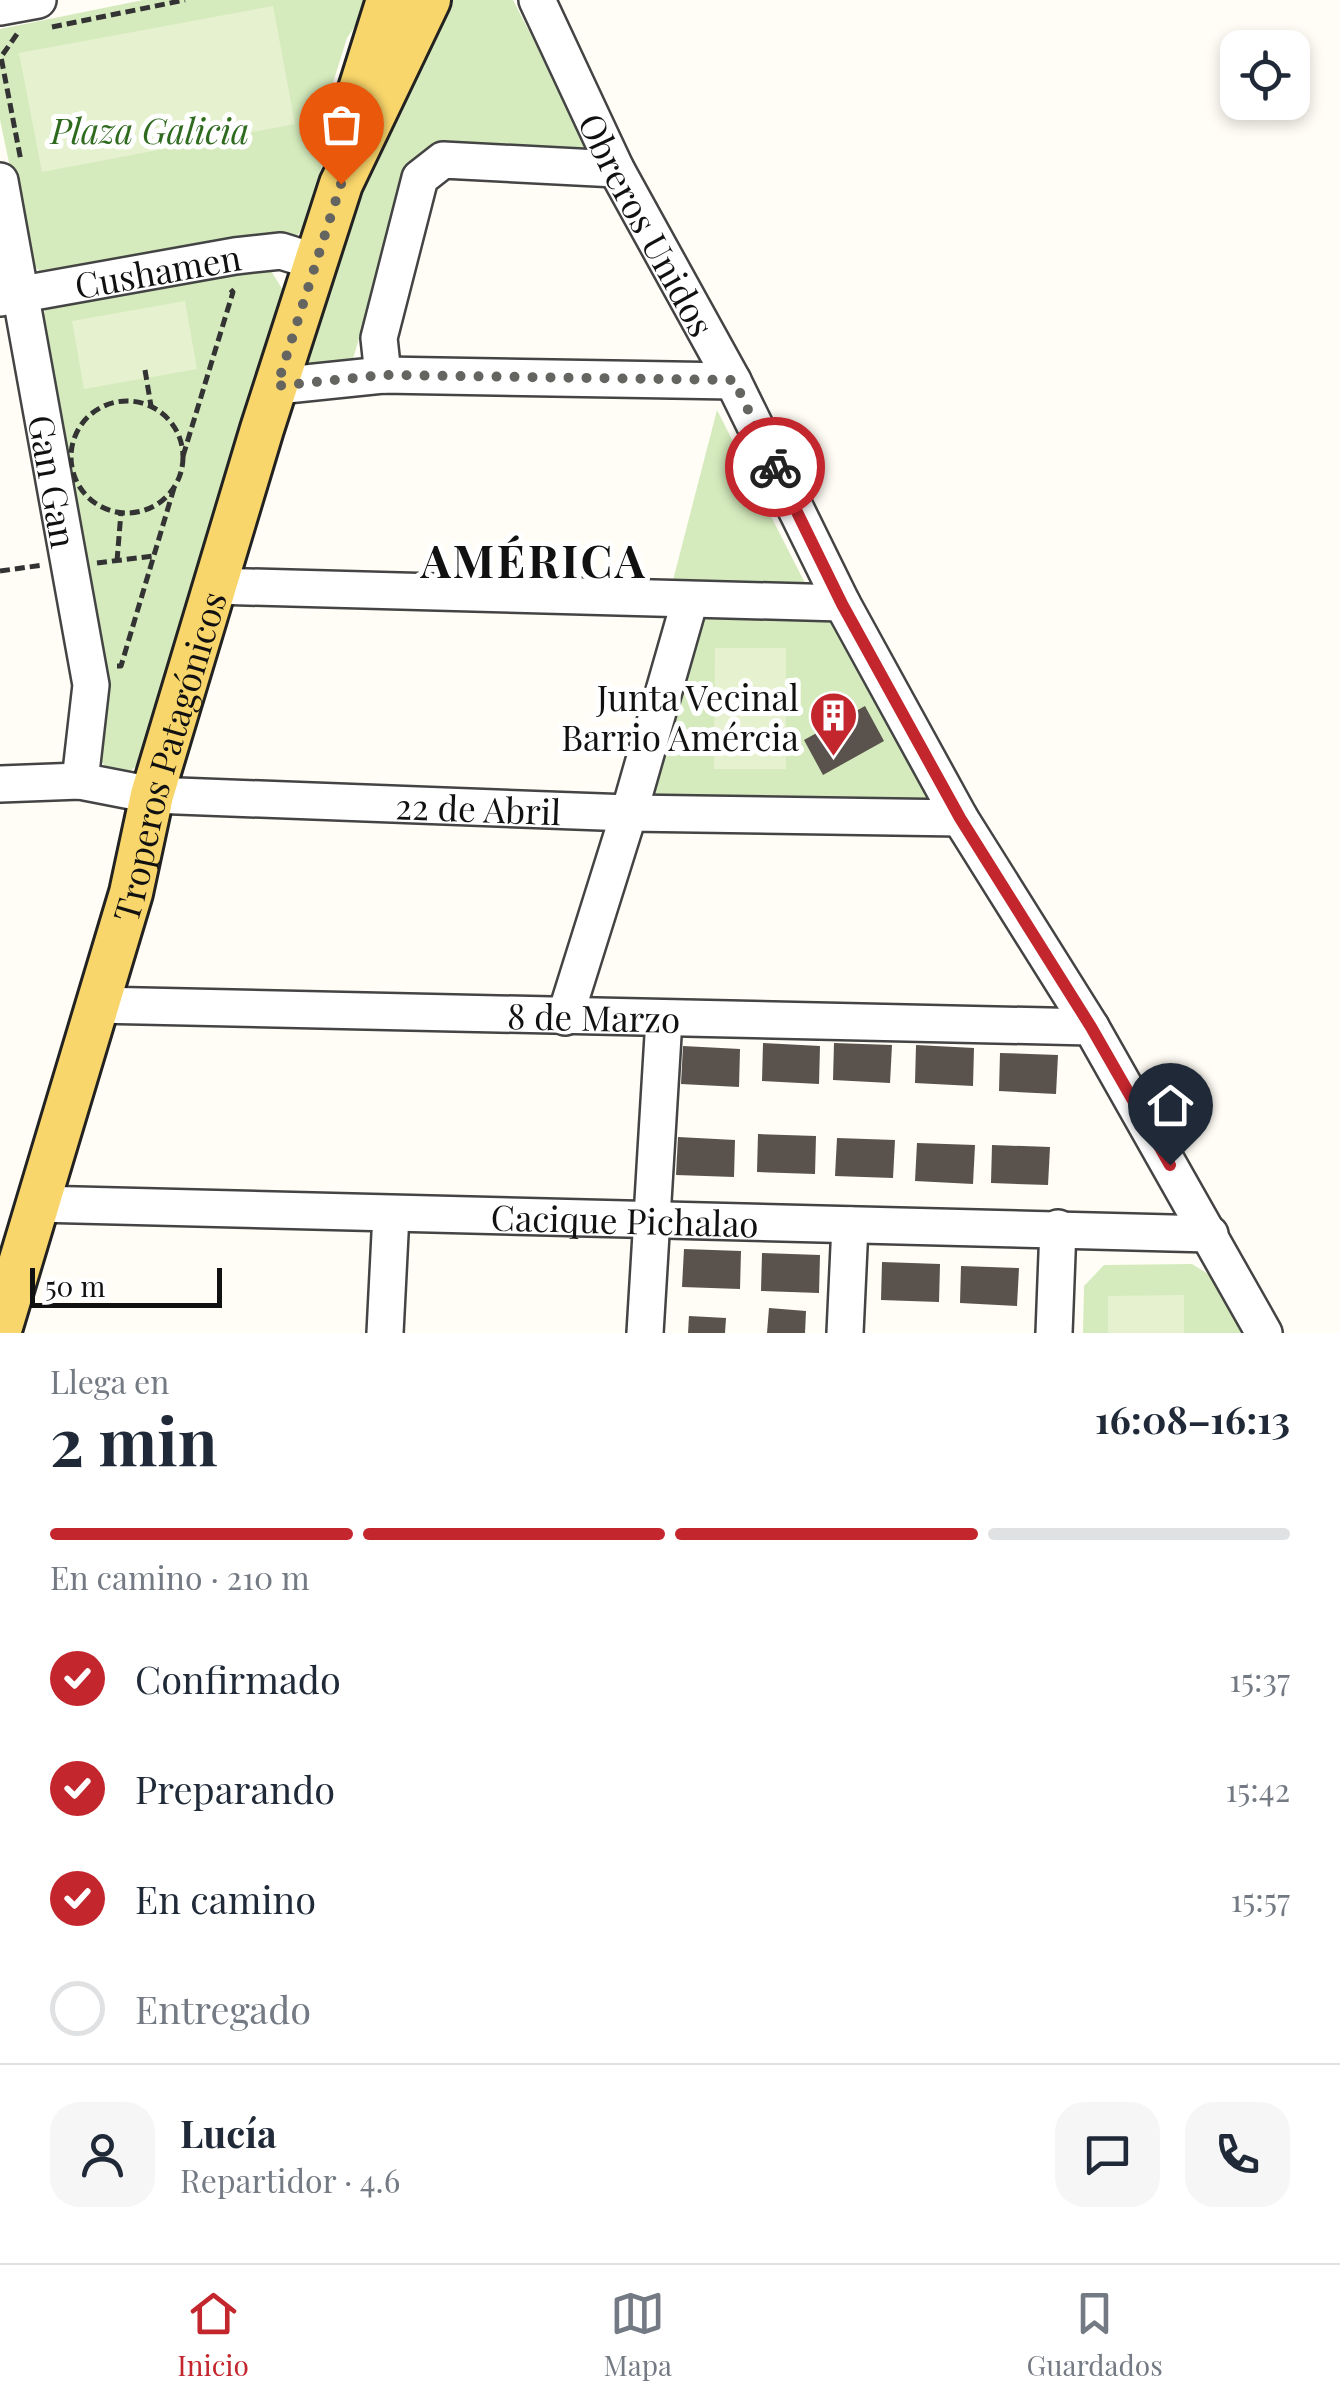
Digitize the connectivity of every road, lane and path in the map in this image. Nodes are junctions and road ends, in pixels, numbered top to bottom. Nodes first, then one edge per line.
1 (186, 0) edge
2 (388, 0) edge
3 (429, 0) edge
4 (537, 0) edge
5 (37, 15) edge
6 (9, 20) edge
7 (616, 169) junction
8 (12, 177) edge
9 (341, 184) junction
10 (316, 262) junction
11 (226, 284) dead end
12 (11, 296) edge
13 (145, 370) dead end
14 (383, 375) junction
15 (734, 380) junction
16 (277, 386) junction
17 (150, 406) junction
18 (67, 442) dead end
19 (182, 456) junction
20 (72, 466) junction
21 (174, 488) junction
22 (76, 496) dead end
23 (121, 512) junction
24 (154, 556) junction
25 (117, 561) junction
26 (80, 563) junction
27 (0, 571) edge
28 (214, 586) junction
29 (690, 600) junction
30 (842, 604) junction
31 (108, 666) dead end
32 (80, 781) junction
33 (0, 784) edge
34 (152, 795) junction
35 (629, 813) junction
36 (960, 818) junction
37 (96, 1006) junction
38 (565, 1018) junction
39 (664, 1019) junction
40 (1091, 1027) junction
41 (37, 1204) junction
42 (391, 1214) junction
43 (652, 1219) junction
44 (850, 1225) junction
45 (1058, 1228) junction
46 (1210, 1234) junction
47 (10, 1267) edge
48 (0, 1330) edge
49 (385, 1333) edge
50 (645, 1333) edge
51 (845, 1333) edge
52 (1054, 1333) edge
53 (1264, 1333) edge

1 - 5 path
2 - 9 main road, Troperos Patagónicos
3 - 9 main road, Troperos Patagónicos
4 - 7 street, Obreros Unidos
5 - 6 street
6 - 8 path
7 - 14 street
7 - 15 street, Obreros Unidos
8 - 12 street, Gan Gan
9 - 10 main road, Troperos Patagónicos
10 - 12 street, Cushamen
10 - 16 main road, Troperos Patagónicos
11 - 19 path
12 - 26 street, Gan Gan
13 - 17 path
14 - 15 street
14 - 16 street
15 - 30 street, Obreros Unidos
16 - 28 main road, Troperos Patagónicos
17 - 19 path
17 - 20 path
18 - 20 path
19 - 21 path
20 - 22 path
20 - 23 path
21 - 23 path
21 - 24 path
23 - 25 path
24 - 25 path
24 - 31 path
25 - 26 path
26 - 27 path
26 - 32 street, Gan Gan
28 - 29 street
28 - 34 main road, Troperos Patagónicos
29 - 30 street
29 - 35 street
30 - 36 street, Obreros Unidos
32 - 33 street, 22 de Abril
32 - 34 street, 22 de Abril
34 - 35 street, 22 de Abril
34 - 37 main road, Troperos Patagónicos
35 - 36 street, 22 de Abril
35 - 38 street
36 - 40 street, Obreros Unidos
37 - 38 street, 8 de Marzo
37 - 41 main road, Troperos Patagónicos
38 - 39 street, 8 de Marzo
39 - 40 street, 8 de Marzo
39 - 43 street
40 - 46 street, Obreros Unidos
41 - 42 street, Cacique Pichalao
41 - 47 main road, Troperos Patagónicos
42 - 43 street, Cacique Pichalao
42 - 49 street
43 - 44 street, Cacique Pichalao
43 - 50 street
44 - 45 street, Cacique Pichalao
44 - 51 street
45 - 46 street, Cacique Pichalao
45 - 52 street
46 - 53 street, Obreros Unidos
47 - 48 main road, Troperos Patagónicos

